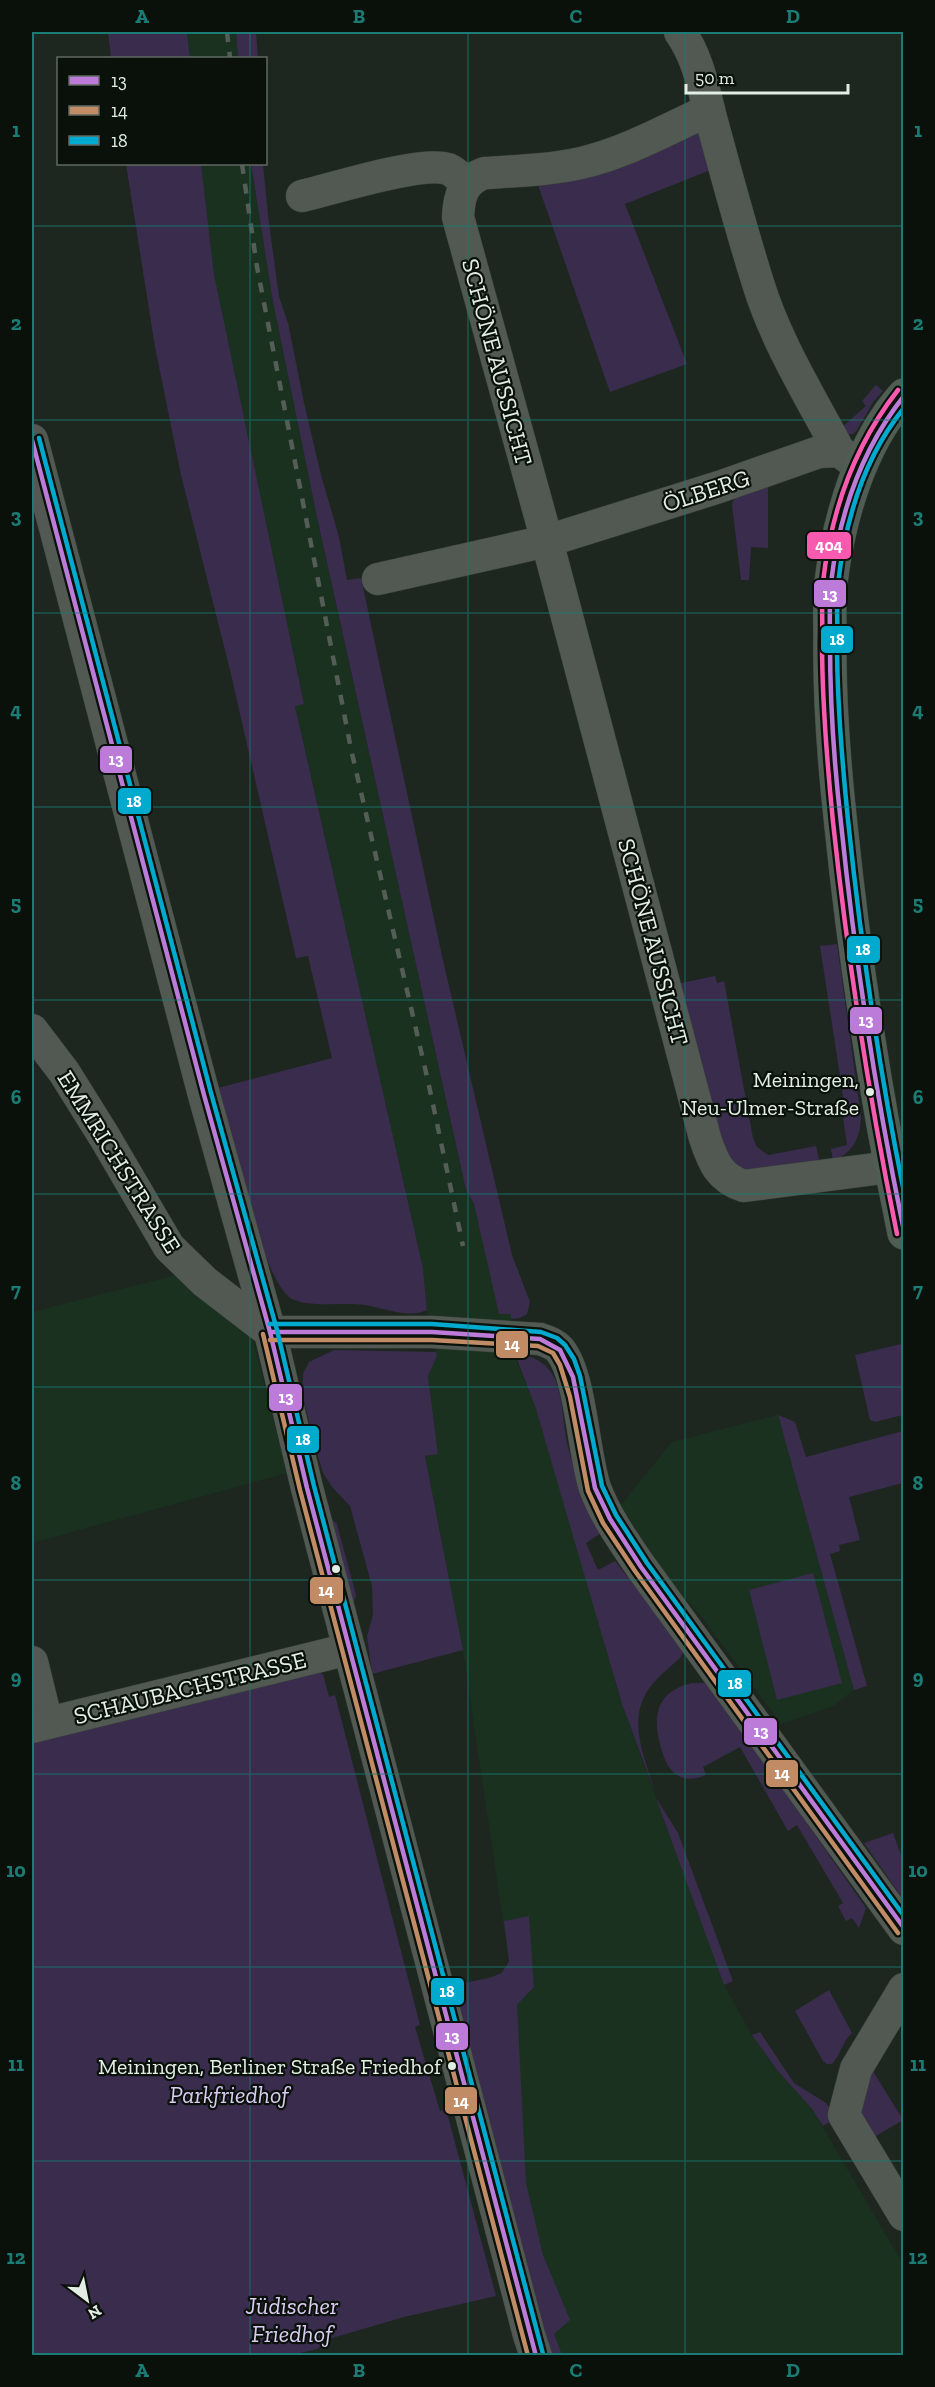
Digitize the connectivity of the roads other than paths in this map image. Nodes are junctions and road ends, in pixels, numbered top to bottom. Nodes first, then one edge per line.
1 (680, 32) edge
2 (709, 111) junction
3 (466, 183) junction
4 (302, 196) dead end
5 (903, 395) edge
6 (32, 440) edge
7 (850, 458) junction
8 (547, 541) junction
9 (378, 579) dead end
10 (32, 1030) edge
11 (890, 1167) junction
12 (903, 1233) edge
13 (270, 1332) junction
14 (350, 1649) junction
15 (32, 1662) edge
16 (39, 1725) edge
17 (903, 1929) edge
18 (903, 1989) edge
19 (903, 2215) edge
20 (536, 2355) edge

1 - 2 street
2 - 3 street
2 - 7 street
3 - 4 street
3 - 8 street, SCHÖNE AUSSICHT
5 - 7 main road
6 - 13 street
7 - 8 street, ÖLBERG
7 - 11 main road
8 - 9 street
8 - 11 street, SCHÖNE AUSSICHT
10 - 13 street, EMMRICHSTRASSE
11 - 12 main road
13 - 14 street
13 - 17 street
14 - 16 street, SCHAUBACHSTRASSE
14 - 20 street
15 - 16 street
18 - 19 street

